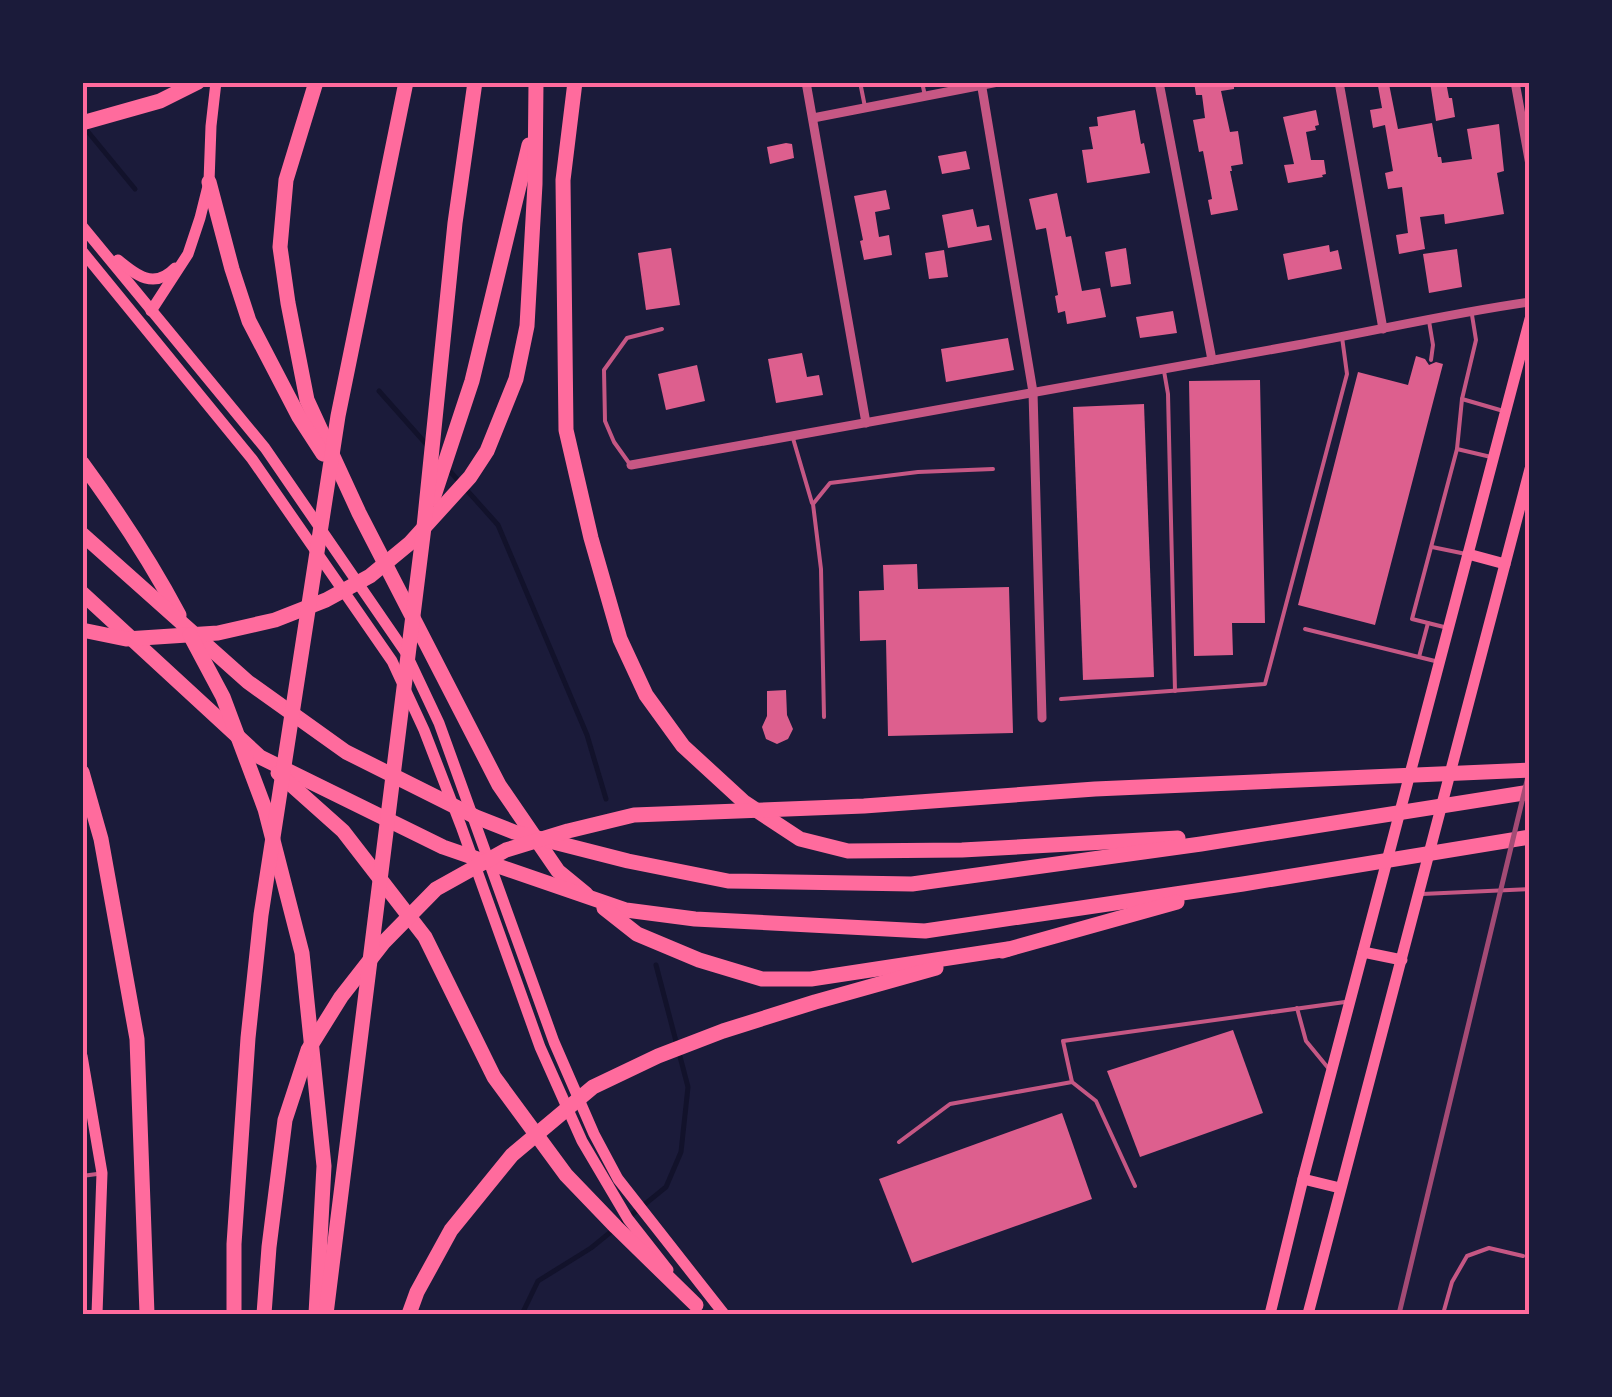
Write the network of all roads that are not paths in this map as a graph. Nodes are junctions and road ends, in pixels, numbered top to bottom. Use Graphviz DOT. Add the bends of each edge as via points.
graph roads {
  1 [pos="198,82"];
  2 [pos="216,82"];
  3 [pos="316,82"];
  4 [pos="404,82"];
  5 [pos="475,82"];
  6 [pos="539,82"];
  7 [pos="575,82"];
  8 [pos="806,82"];
  9 [pos="860,82"];
  10 [pos="922,82"];
  11 [pos="998,82"];
  12 [pos="1159,82"];
  13 [pos="1339,82"];
  14 [pos="1515,82"];
  15 [pos="981,84"];
  16 [pos="925,96"];
  17 [pos="865,108"];
  18 [pos="812,118"];
  19 [pos="82,124"];
  20 [pos="1530,165"];
  21 [pos="209,182"];
  22 [pos="82,226"];
  23 [pos="96,242"];
  24 [pos="82,251"];
  25 [pos="188,254"];
  26 [pos="1530,302"];
  27 [pos="153,309"];
  28 [pos="1472,310"];
  29 [pos="1429,319"];
  30 [pos="1530,319"];
  31 [pos="139,320"];
  32 [pos="662,328"];
  33 [pos="1383,329"];
  34 [pos="1342,337"];
  35 [pos="1212,360"];
  36 [pos="1431,360"];
  37 [pos="1164,367"];
  38 [pos="1033,392"];
  39 [pos="1462,399"];
  40 [pos="1505,411"];
  41 [pos="866,422"];
  42 [pos="792,435"];
  43 [pos="1457,449"];
  44 [pos="1493,457"];
  45 [pos="82,463"];
  46 [pos="630,465"];
  47 [pos="993,469"];
  48 [pos="1530,469"];
  49 [pos="812,504"];
  50 [pos="359,513"];
  51 [pos="424,527"];
  52 [pos="82,534"];
  53 [pos="1432,546"];
  54 [pos="1468,554"];
  55 [pos="1505,564"];
  56 [pos="82,593"];
  57 [pos="1428,623"];
  58 [pos="1449,628"];
  59 [pos="1305,629"];
  60 [pos="82,630"];
  61 [pos="1420,657"];
  62 [pos="1440,663"];
  63 [pos="1175,690"];
  64 [pos="1062,699"];
  65 [pos="824,716"];
  66 [pos="1042,718"];
  67 [pos="260,757"];
  68 [pos="1530,770"];
  69 [pos="82,772"];
  70 [pos="1530,792"];
  71 [pos="1272,833"];
  72 [pos="1530,838"];
  73 [pos="1243,884"];
  74 [pos="1530,889"];
  75 [pos="1417,895"];
  76 [pos="1008,949"];
  77 [pos="1362,952"];
  78 [pos="1402,960"];
  79 [pos="1350,1001"];
  80 [pos="1297,1008"];
  81 [pos="82,1056"];
  82 [pos="1331,1072"];
  83 [pos="1072,1082"];
  84 [pos="899,1142"];
  85 [pos="599,1157"];
  86 [pos="102,1174"];
  87 [pos="82,1176"];
  88 [pos="1303,1179"];
  89 [pos="1135,1186"];
  90 [pos="1340,1188"];
  91 [pos="646,1250"];
  92 [pos="1523,1256"];
  93 [pos="699,1310"];
  94 [pos="724,1313"];
  95 [pos="97,1314"];
  96 [pos="147,1314"];
  97 [pos="234,1314"];
  98 [pos="264,1314"];
  99 [pos="316,1314"];
  100 [pos="326,1314"];
  101 [pos="409,1314"];
  102 [pos="1270,1314"];
  103 [pos="1308,1314"];
  104 [pos="1443,1314"];
  1 -- 19 [label="highway"];
  2 -- 21 [label="main road"];
  3 -- 50 [label="highway" via="286,180 280,248 306,400"];
  4 -- 97 [label="highway" via="338,416 261,915"];
  5 -- 51 [label="highway"];
  6 -- 51 [label="highway" via="472,381"];
  6 -- 60 [label="highway" via="528,326 516,379 470,477 370,576 292,614 218,634 126,640"];
  7 -- 71 [label="highway" via="563,180 566,430 620,639 646,695 683,746 744,802 800,839 848,851"];
  8 -- 18 [label="street"];
  9 -- 17 [label="lane"];
  10 -- 16 [label="lane"];
  11 -- 15 [label="street"];
  12 -- 35 [label="street"];
  13 -- 33 [label="street"];
  14 -- 20 [label="street"];
  15 -- 16 [label="street"];
  15 -- 38 [label="street"];
  16 -- 17 [label="street"];
  17 -- 18 [label="street"];
  18 -- 41 [label="street"];
  21 -- 25 [label="main road"];
  21 -- 50 [label="highway" via="249,321"];
  22 -- 23 [label="main road"];
  23 -- 25 [label="main road" via="150,280 167,276"];
  23 -- 27 [label="main road"];
  24 -- 31 [label="main road"];
  25 -- 27 [label="main road"];
  26 -- 28 [label="street"];
  27 -- 31 [label="main road"];
  27 -- 85 [label="main road" via="265,448 406,653 439,723"];
  28 -- 29 [label="street"];
  28 -- 39 [label="lane" via="1476,340"];
  29 -- 33 [label="street"];
  29 -- 36 [label="lane"];
  30 -- 40 [label="main road"];
  31 -- 85 [label="main road" via="252,459 392,661 424,730 540,1048 582,1141"];
  32 -- 46 [label="lane" via="627,338 604,370 605,421"];
  33 -- 34 [label="street"];
  34 -- 35 [label="street"];
  34 -- 63 [label="lane" via="1347,374 1265,684"];
  35 -- 37 [label="street"];
  37 -- 38 [label="street"];
  37 -- 63 [label="lane"];
  38 -- 41 [label="street"];
  38 -- 66 [label="street"];
  39 -- 40 [label="lane"];
  39 -- 43 [label="lane"];
  40 -- 44 [label="main road"];
  41 -- 42 [label="street"];
  42 -- 46 [label="street"];
  42 -- 49 [label="lane"];
  43 -- 44 [label="lane"];
  43 -- 53 [label="lane"];
  44 -- 54 [label="main road"];
  45 -- 99 [label="highway" via="162,582 223,698 266,809 302,954 324,1166"];
  47 -- 49 [label="lane" via="830,482"];
  48 -- 55 [label="main road"];
  49 -- 65 [label="lane" via="821,570"];
  50 -- 76 [label="highway" via="500,785 558,871 637,934 762,980 810,979"];
  51 -- 100 [label="highway"];
  52 -- 71 [label="highway" via="248,682 346,752 476,817 567,846 728,881 912,884"];
  53 -- 54 [label="lane"];
  53 -- 57 [label="lane" via="1412,619"];
  54 -- 55 [label="main road"];
  54 -- 58 [label="main road"];
  55 -- 75 [label="main road"];
  56 -- 67 [label="highway"];
  57 -- 58 [label="lane"];
  57 -- 61 [label="lane"];
  58 -- 62 [label="main road"];
  59 -- 61 [label="lane"];
  61 -- 62 [label="lane"];
  62 -- 77 [label="main road"];
  63 -- 64 [label="lane"];
  67 -- 73 [label="highway" via="443,847 613,908 643,912 925,931"];
  67 -- 91 [label="highway" via="343,831 425,937 494,1076 576,1186"];
  68 -- 98 [label="highway" via="634,815 506,850 436,889 373,956 308,1050 286,1120"];
  69 -- 96 [label="highway" via="101,839 137,1039"];
  70 -- 71 [label="highway"];
  72 -- 73 [label="highway"];
  73 -- 76 [label="highway"];
  74 -- 75 [label="lane"];
  75 -- 78 [label="main road"];
  76 -- 101 [label="highway" via="710,1036 593,1087 512,1155 451,1230"];
  77 -- 78 [label="main road"];
  77 -- 79 [label="main road"];
  78 -- 90 [label="main road"];
  79 -- 80 [label="lane"];
  79 -- 82 [label="main road"];
  80 -- 82 [label="lane" via="1310,1048"];
  80 -- 83 [label="lane" via="1063,1041"];
  81 -- 86 [label="main road"];
  82 -- 88 [label="main road"];
  83 -- 84 [label="lane" via="950,1104"];
  83 -- 89 [label="lane" via="1096,1102"];
  85 -- 91 [label="main road"];
  85 -- 94 [label="main road"];
  86 -- 87 [label="lane"];
  86 -- 95 [label="main road"];
  88 -- 90 [label="main road"];
  88 -- 102 [label="main road"];
  90 -- 103 [label="main road"];
  91 -- 93 [label="highway"];
  92 -- 104 [label="lane" via="1489,1248 1467,1256"];
}
